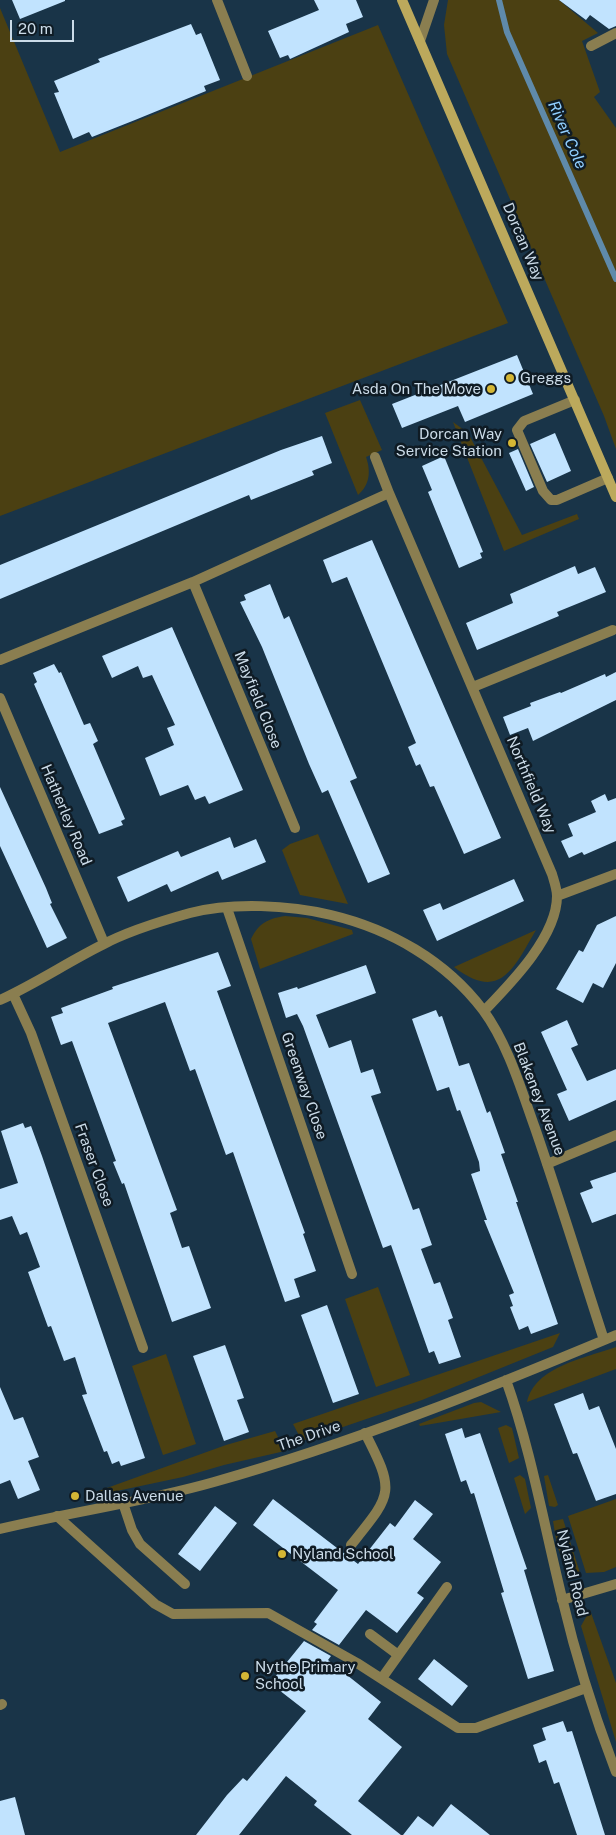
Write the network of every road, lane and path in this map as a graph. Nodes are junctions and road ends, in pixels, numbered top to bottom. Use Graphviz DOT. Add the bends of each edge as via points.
graph roads {
  1 [pos="216,0"];
  2 [pos="402,0"];
  3 [pos="434,0"];
  4 [pos="616,33"];
  5 [pos="420,41"];
  6 [pos="591,46"];
  7 [pos="247,76"];
  8 [pos="575,400"];
  9 [pos="375,457"];
  10 [pos="608,478"];
  11 [pos="389,493"];
  12 [pos="616,497"];
  13 [pos="193,582"];
  14 [pos="613,630"];
  15 [pos="0,660"];
  16 [pos="473,687"];
  17 [pos="0,698"];
  18 [pos="295,828"];
  19 [pos="616,874"];
  20 [pos="557,896"];
  21 [pos="227,908"];
  22 [pos="104,943"];
  23 [pos="13,994"];
  24 [pos="0,1000"];
  25 [pos="484,1011"];
  26 [pos="616,1134"];
  27 [pos="547,1164"];
  28 [pos="352,1274"];
  29 [pos="616,1335"];
  30 [pos="604,1340"];
  31 [pos="143,1348"];
  32 [pos="506,1380"];
  33 [pos="364,1434"];
  34 [pos="123,1503"];
  35 [pos="57,1516"];
  36 [pos="0,1529"];
  37 [pos="351,1545"];
  38 [pos="185,1584"];
  39 [pos="616,1584"];
  40 [pos="447,1587"];
  41 [pos="562,1600"];
  42 [pos="370,1634"];
  43 [pos="398,1654"];
  44 [pos="382,1678"];
  45 [pos="586,1688"];
  46 [pos="616,1772"];
  1 -- 7 [label="street"];
  2 -- 5 [label="main road, Dorcan Way"];
  3 -- 5 [label="street"];
  4 -- 6 [label="street"];
  5 -- 8 [label="main road, Dorcan Way"];
  8 -- 10 [label="main road, Dorcan Way"];
  8 -- 10 [label="street" via="524,421 517,430 543,491 551,500"];
  9 -- 11 [label="street, Northfield Way"];
  10 -- 12 [label="main road, Dorcan Way"];
  11 -- 13 [label="street"];
  11 -- 16 [label="street, Northfield Way"];
  13 -- 15 [label="street"];
  13 -- 18 [label="street, Mayfield Close"];
  14 -- 16 [label="street"];
  16 -- 20 [label="street, Northfield Way" via="552,874"];
  17 -- 22 [label="street, Hatherley Road"];
  19 -- 20 [label="street"];
  20 -- 25 [label="street, Northfield Way" via="555,910 535,952"];
  21 -- 22 [label="street, Blakeney Avenue" via="192,912"];
  21 -- 25 [label="street, Blakeney Avenue" via="303,908 358,921 392,936 434,962"];
  21 -- 28 [label="street, Greenway Close"];
  22 -- 23 [label="street, Blakeney Avenue"];
  23 -- 24 [label="street, Blakeney Avenue"];
  23 -- 31 [label="street, Fraser Close" via="30,1033"];
  25 -- 27 [label="street, Blakeney Avenue" via="518,1078"];
  26 -- 27 [label="street"];
  27 -- 30 [label="street, Blakeney Avenue"];
  29 -- 30 [label="street, The Drive"];
  30 -- 32 [label="street, The Drive"];
  32 -- 33 [label="street, The Drive"];
  32 -- 41 [label="street, Nyland Road" via="534,1477"];
  33 -- 34 [label="street, The Drive" via="212,1482"];
  33 -- 37 [label="street" via="379,1460 386,1478 386,1489 380,1508"];
  34 -- 35 [label="street, The Drive"];
  34 -- 38 [label="street" via="140,1544"];
  35 -- 36 [label="street, The Drive"];
  35 -- 44 [label="street" via="155,1604 173,1614 268,1613"];
  39 -- 41 [label="street"];
  40 -- 43 [label="street"];
  41 -- 45 [label="street, Nyland Road"];
  42 -- 43 [label="street"];
  43 -- 44 [label="street"];
  44 -- 45 [label="street" via="458,1728 466,1729"];
  45 -- 46 [label="street, Nyland Road"];
}
